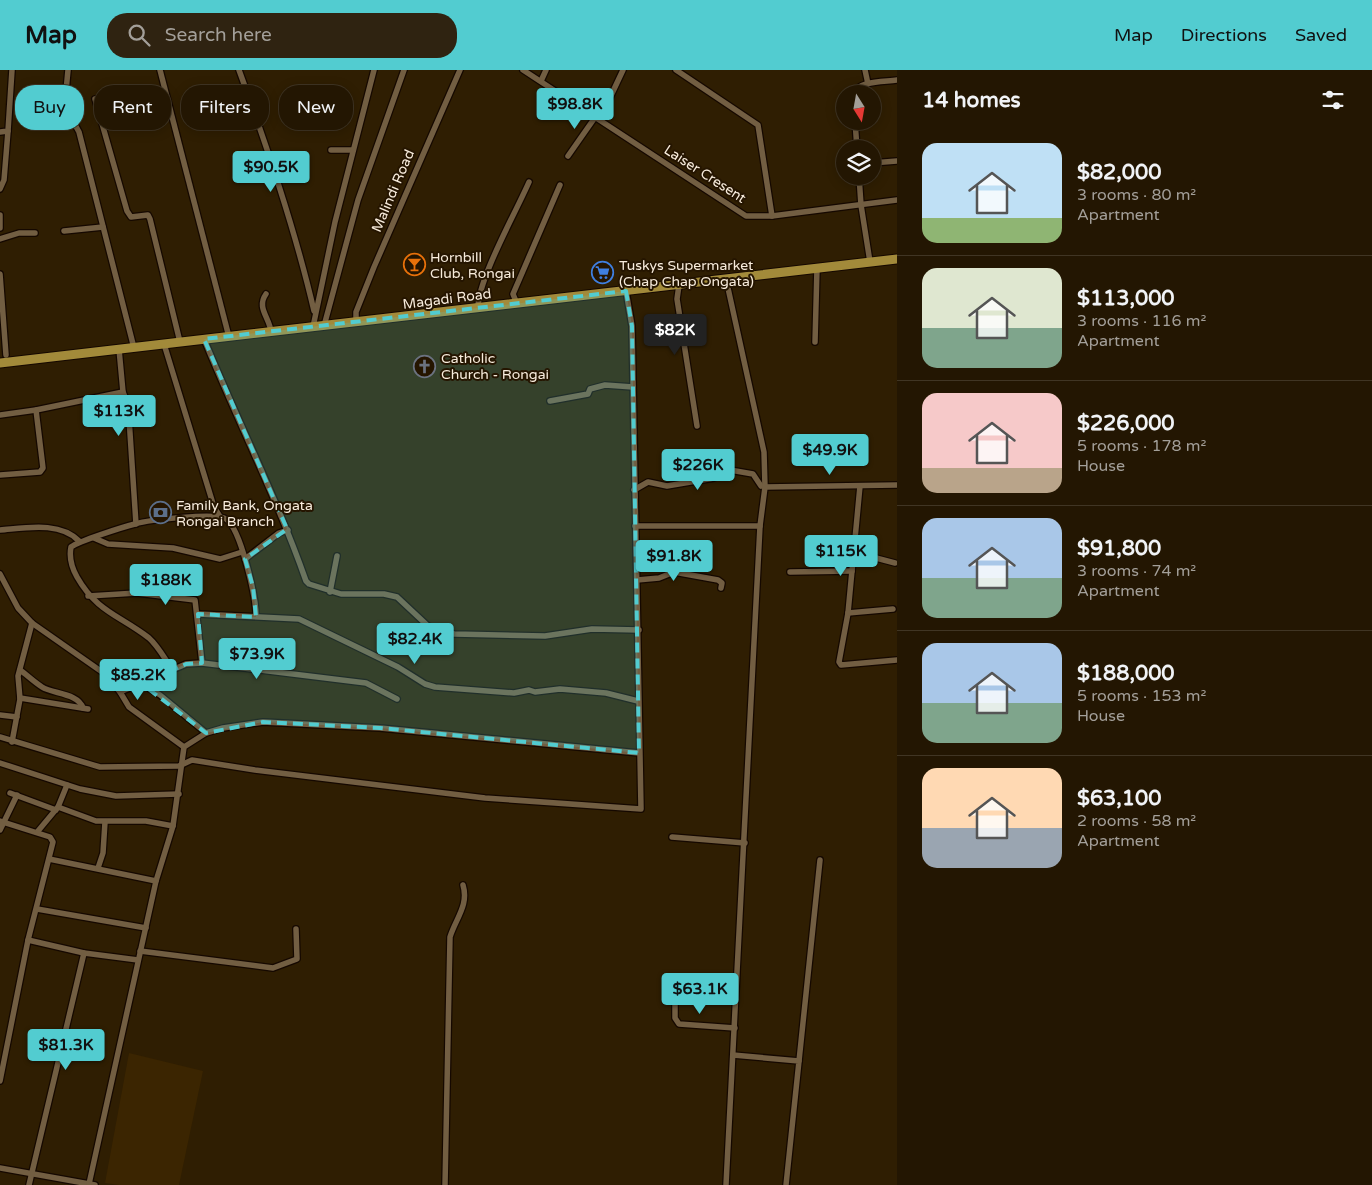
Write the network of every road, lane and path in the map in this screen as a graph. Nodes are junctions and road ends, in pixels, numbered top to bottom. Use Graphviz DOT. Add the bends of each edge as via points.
graph roads {
  1 [pos="12,70"];
  2 [pos="68,70"];
  3 [pos="160,70"];
  4 [pos="239,70"];
  5 [pos="374,70"];
  6 [pos="404,70"];
  7 [pos="460,70"];
  8 [pos="523,70"];
  9 [pos="546,70"];
  10 [pos="623,70"];
  11 [pos="676,70"];
  12 [pos="866,70"];
  13 [pos="897,80"];
  14 [pos="541,81"];
  15 [pos="868,84"];
  16 [pos="865,85"];
  17 [pos="598,118"];
  18 [pos="103,130"];
  19 [pos="0,132"];
  20 [pos="8,132"];
  21 [pos="331,150"];
  22 [pos="353,150"];
  23 [pos="568,156"];
  24 [pos="897,161"];
  25 [pos="881,162"];
  26 [pos="529,182"];
  27 [pos="560,185"];
  28 [pos="860,185"];
  29 [pos="0,189"];
  30 [pos="897,200"];
  31 [pos="861,205"];
  32 [pos="0,215"];
  33 [pos="772,216"];
  34 [pos="103,227"];
  35 [pos="0,228"];
  36 [pos="64,231"];
  37 [pos="35,233"];
  38 [pos="0,239"];
  39 [pos="897,259"];
  40 [pos="870,262"];
  41 [pos="817,268"];
  42 [pos="0,274"];
  43 [pos="726,279"];
  44 [pos="679,285"];
  45 [pos="626,291"];
  46 [pos="266,294"];
  47 [pos="517,304"];
  48 [pos="478,309"];
  49 [pos="314,313"];
  50 [pos="356,323"];
  51 [pos="324,326"];
  52 [pos="313,327"];
  53 [pos="271,332"];
  54 [pos="229,337"];
  55 [pos="204,339"];
  56 [pos="180,342"];
  57 [pos="815,342"];
  58 [pos="164,344"];
  59 [pos="134,348"];
  60 [pos="119,349"];
  61 [pos="6,355"];
  62 [pos="0,363"];
  63 [pos="633,387"];
  64 [pos="123,392"];
  65 [pos="550,401"];
  66 [pos="36,410"];
  67 [pos="0,415"];
  68 [pos="697,426"];
  69 [pos="0,475"];
  70 [pos="897,485"];
  71 [pos="860,486"];
  72 [pos="763,487"];
  73 [pos="634,490"];
  74 [pos="219,516"];
  75 [pos="136,524"];
  76 [pos="634,526"];
  77 [pos="760,526"];
  78 [pos="0,530"];
  79 [pos="288,530"];
  80 [pos="94,538"];
  81 [pos="79,541"];
  82 [pos="242,552"];
  83 [pos="337,556"];
  84 [pos="854,557"];
  85 [pos="245,559"];
  86 [pos="895,563"];
  87 [pos="852,571"];
  88 [pos="790,572"];
  89 [pos="0,574"];
  90 [pos="637,580"];
  91 [pos="721,588"];
  92 [pos="330,592"];
  93 [pos="88,596"];
  94 [pos="893,609"];
  95 [pos="848,613"];
  96 [pos="198,614"];
  97 [pos="256,616"];
  98 [pos="32,623"];
  99 [pos="639,630"];
  100 [pos="897,660"];
  101 [pos="202,663"];
  102 [pos="172,669"];
  103 [pos="20,670"];
  104 [pos="142,684"];
  105 [pos="120,692"];
  106 [pos="20,698"];
  107 [pos="397,699"];
  108 [pos="638,701"];
  109 [pos="0,715"];
  110 [pos="17,717"];
  111 [pos="206,733"];
  112 [pos="0,737"];
  113 [pos="12,742"];
  114 [pos="184,747"];
  115 [pos="640,753"];
  116 [pos="0,763"];
  117 [pos="179,766"];
  118 [pos="67,785"];
  119 [pos="10,793"];
  120 [pos="179,794"];
  121 [pos="17,795"];
  122 [pos="57,808"];
  123 [pos="1,821"];
  124 [pos="105,822"];
  125 [pos="173,826"];
  126 [pos="0,830"];
  127 [pos="38,831"];
  128 [pos="672,837"];
  129 [pos="745,842"];
  130 [pos="49,859"];
  131 [pos="820,860"];
  132 [pos="98,868"];
  133 [pos="156,881"];
  134 [pos="463,885"];
  135 [pos="37,909"];
  136 [pos="146,928"];
  137 [pos="296,929"];
  138 [pos="28,940"];
  139 [pos="140,951"];
  140 [pos="84,953"];
  141 [pos="138,960"];
  142 [pos="675,994"];
  143 [pos="735,1028"];
  144 [pos="733,1055"];
  145 [pos="799,1061"];
  146 [pos="0,1081"];
  147 [pos="0,1168"];
  148 [pos="30,1174"];
  149 [pos="92,1184"];
  150 [pos="29,1185"];
  151 [pos="445,1185"];
  152 [pos="726,1185"];
  153 [pos="786,1185"];
  1 -- 20 [label="street"];
  2 -- 34 [label="street" via="64,112 74,121 79,132"];
  3 -- 54 [label="street"];
  4 -- 49 [label="street" via="279,184"];
  5 -- 22 [label="street"];
  6 -- 51 [label="street" via="358,200"];
  7 -- 50 [label="street, Malindi Road" via="374,267 356,312"];
  8 -- 14 [label="street, Laiser Cresent"];
  9 -- 14 [label="street"];
  10 -- 17 [label="street"];
  11 -- 33 [label="street" via="758,125"];
  12 -- 15 [label="street"];
  13 -- 15 [label="street"];
  14 -- 17 [label="street, Laiser Cresent"];
  15 -- 16 [label="street"];
  17 -- 23 [label="street"];
  17 -- 33 [label="street, Laiser Cresent" via="746,216"];
  18 -- 56 [label="street" via="128,215 148,215 150,219"];
  19 -- 20 [label="street"];
  20 -- 29 [label="street" via="4,180"];
  21 -- 22 [label="street"];
  22 -- 49 [label="street"];
  24 -- 25 [label="street"];
  26 -- 48 [label="street" via="488,272 478,299"];
  27 -- 47 [label="street" via="513,294"];
  28 -- 31 [label="street"];
  30 -- 31 [label="street, Laiser Cresent"];
  31 -- 33 [label="street, Laiser Cresent"];
  31 -- 40 [label="street"];
  32 -- 35 [label="street"];
  34 -- 36 [label="street"];
  34 -- 59 [label="street"];
  37 -- 38 [label="street" via="19,233"];
  39 -- 40 [label="highway, Magadi Road"];
  40 -- 41 [label="highway, Magadi Road"];
  41 -- 43 [label="highway, Magadi Road"];
  41 -- 57 [label="street"];
  42 -- 61 [label="street"];
  43 -- 44 [label="highway, Magadi Road"];
  43 -- 72 [label="street" via="764,452"];
  44 -- 45 [label="highway, Magadi Road"];
  44 -- 68 [label="street" via="677,299"];
  45 -- 47 [label="highway, Magadi Road"];
  45 -- 63 [label="street" via="632,326"];
  46 -- 53 [label="street" via="262,309"];
  47 -- 48 [label="highway, Magadi Road"];
  48 -- 50 [label="highway, Magadi Road"];
  49 -- 52 [label="street"];
  50 -- 51 [label="highway, Magadi Road"];
  51 -- 52 [label="highway, Magadi Road"];
  52 -- 53 [label="highway, Magadi Road"];
  53 -- 54 [label="highway, Magadi Road"];
  54 -- 55 [label="highway, Magadi Road"];
  55 -- 56 [label="highway, Magadi Road"];
  55 -- 79 [label="street" via="232,409"];
  56 -- 58 [label="highway, Magadi Road"];
  58 -- 59 [label="highway, Magadi Road"];
  58 -- 74 [label="street"];
  59 -- 60 [label="highway, Magadi Road"];
  60 -- 62 [label="highway, Magadi Road"];
  60 -- 64 [label="street"];
  63 -- 65 [label="street" via="605,385 590,389 588,394"];
  63 -- 73 [label="street"];
  64 -- 66 [label="street"];
  64 -- 75 [label="street" via="128,404"];
  66 -- 67 [label="street"];
  66 -- 69 [label="street" via="43,468 40,472"];
  70 -- 71 [label="street"];
  71 -- 72 [label="street"];
  71 -- 84 [label="street"];
  72 -- 73 [label="street" via="753,474 730,470 714,478 667,486 648,482"];
  72 -- 77 [label="street"];
  73 -- 76 [label="street"];
  74 -- 75 [label="street"];
  74 -- 82 [label="street" via="230,522"];
  75 -- 80 [label="street"];
  76 -- 77 [label="street"];
  76 -- 90 [label="street"];
  77 -- 129 [label="street"];
  78 -- 81 [label="street" via="42,527 72,534"];
  79 -- 85 [label="street" via="279,533"];
  79 -- 92 [label="street" via="306,581"];
  80 -- 81 [label="street"];
  80 -- 82 [label="street" via="108,544 172,548 220,559"];
  81 -- 93 [label="street" via="71,547 70,557 75,574"];
  82 -- 85 [label="street"];
  83 -- 92 [label="street"];
  84 -- 86 [label="street"];
  84 -- 87 [label="street"];
  85 -- 97 [label="street" via="253,587"];
  87 -- 88 [label="street"];
  87 -- 95 [label="street"];
  89 -- 98 [label="street" via="18,608"];
  90 -- 91 [label="street" via="659,578 674,572 718,580 722,583"];
  90 -- 99 [label="street"];
  92 -- 99 [label="street" via="397,597 428,626 454,634 545,636 583,630"];
  93 -- 96 [label="street" via="137,593 191,598 195,600"];
  93 -- 102 [label="street" via="111,615 149,638"];
  94 -- 95 [label="street"];
  95 -- 100 [label="street" via="839,664"];
  96 -- 97 [label="street"];
  96 -- 101 [label="street"];
  97 -- 108 [label="street" via="299,619 435,687 514,693 560,689 606,693"];
  98 -- 103 [label="street"];
  98 -- 105 [label="street" via="89,661"];
  99 -- 108 [label="street"];
  101 -- 102 [label="street"];
  101 -- 107 [label="street" via="366,683"];
  102 -- 104 [label="street"];
  103 -- 106 [label="street"];
  103 -- 106 [label="street" via="41,687 71,697 86,708"];
  104 -- 105 [label="street"];
  104 -- 111 [label="street"];
  105 -- 114 [label="street" via="129,707"];
  106 -- 110 [label="street"];
  108 -- 115 [label="street"];
  109 -- 110 [label="street"];
  110 -- 113 [label="street"];
  111 -- 114 [label="street"];
  111 -- 115 [label="street" via="263,722 380,728"];
  112 -- 113 [label="street"];
  113 -- 117 [label="street" via="100,767"];
  114 -- 117 [label="street"];
  115 -- 117 [label="street" via="641,809 485,798 192,760"];
  116 -- 118 [label="street"];
  117 -- 120 [label="street"];
  118 -- 120 [label="street" via="116,796"];
  118 -- 122 [label="street"];
  119 -- 121 [label="street"];
  120 -- 125 [label="street"];
  121 -- 122 [label="street"];
  121 -- 123 [label="street"];
  122 -- 124 [label="street" via="82,818"];
  122 -- 127 [label="street"];
  123 -- 126 [label="street"];
  123 -- 127 [label="street"];
  124 -- 125 [label="street" via="146,821"];
  124 -- 132 [label="street" via="103,853"];
  125 -- 133 [label="street"];
  127 -- 130 [label="street" via="52,839"];
  128 -- 129 [label="street"];
  129 -- 143 [label="street"];
  130 -- 132 [label="street"];
  130 -- 135 [label="street"];
  131 -- 145 [label="street"];
  132 -- 133 [label="street"];
  133 -- 136 [label="street"];
  134 -- 151 [label="street" via="466,899 450,937"];
  135 -- 136 [label="street"];
  135 -- 138 [label="street"];
  136 -- 139 [label="street"];
  137 -- 139 [label="street" via="297,960 275,968"];
  138 -- 140 [label="street"];
  138 -- 146 [label="street"];
  139 -- 141 [label="street"];
  140 -- 141 [label="street"];
  140 -- 148 [label="street"];
  141 -- 149 [label="street"];
  142 -- 143 [label="street" via="675,1018 679,1024"];
  143 -- 144 [label="street"];
  144 -- 145 [label="street"];
  144 -- 152 [label="street"];
  145 -- 153 [label="street"];
  147 -- 148 [label="street"];
  148 -- 149 [label="street"];
  148 -- 150 [label="street"];
}
